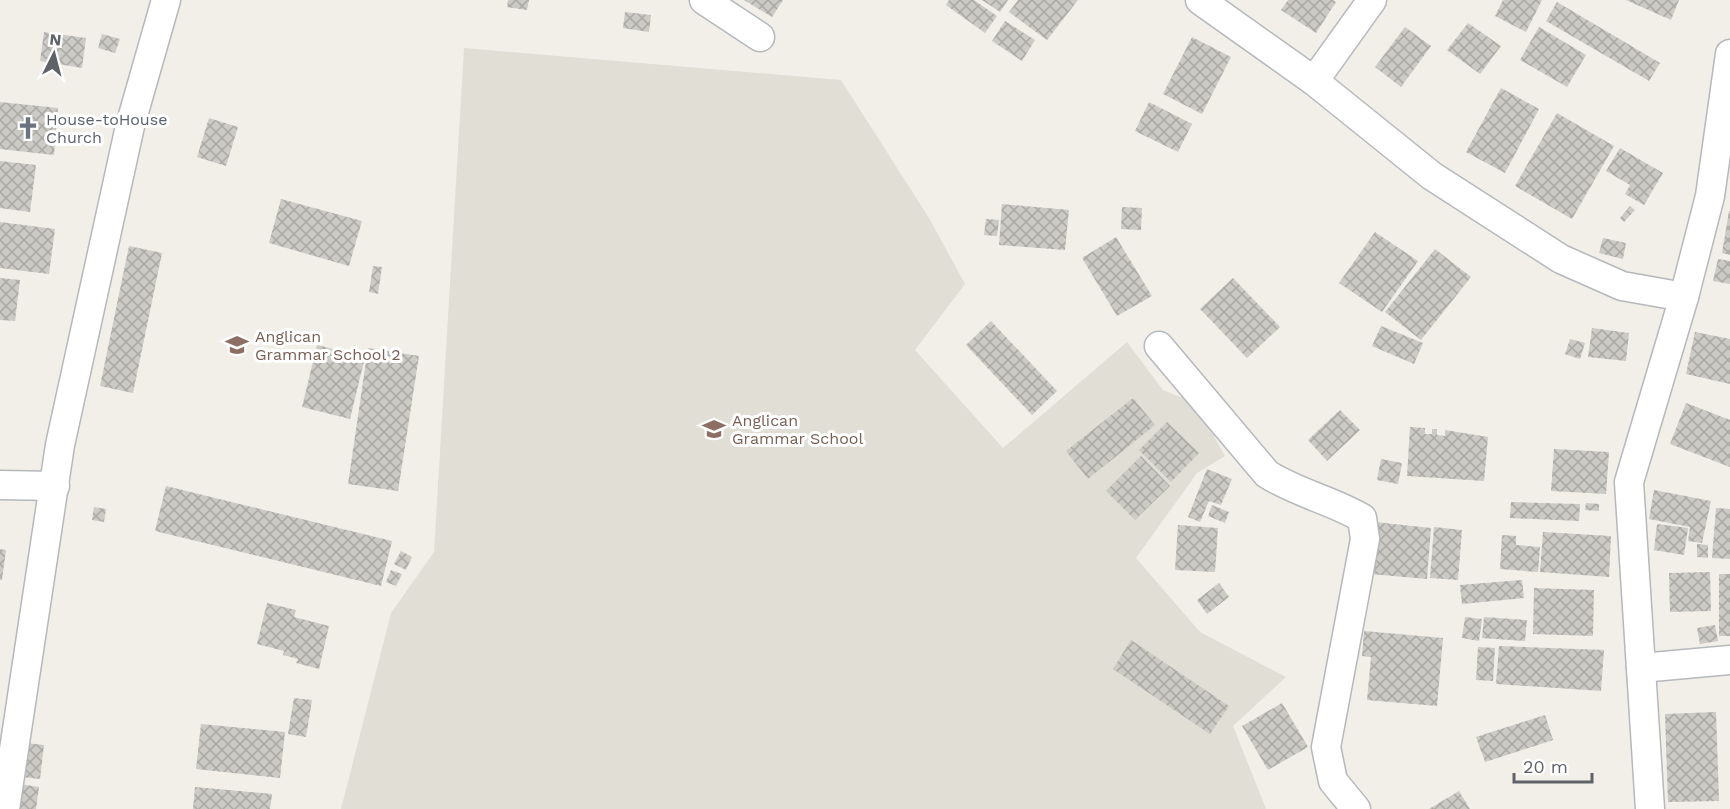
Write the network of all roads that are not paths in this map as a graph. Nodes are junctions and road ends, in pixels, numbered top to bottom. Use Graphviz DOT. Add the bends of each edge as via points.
graph roads {
  1 [pos="166,0"];
  2 [pos="704,0"];
  3 [pos="1200,0"];
  4 [pos="1372,0"];
  5 [pos="760,37"];
  6 [pos="1730,54"];
  7 [pos="1314,81"];
  8 [pos="1684,297"];
  9 [pos="1159,346"];
  10 [pos="0,485"];
  11 [pos="55,486"];
  12 [pos="1730,660"];
  13 [pos="1641,668"];
  14 [pos="5,809"];
  15 [pos="1356,809"];
  16 [pos="1650,809"];
  1 -- 11 [label="street" via="130,126 60,445"];
  2 -- 5 [label="street"];
  3 -- 7 [label="street"];
  4 -- 7 [label="street"];
  6 -- 8 [label="street" via="1710,196"];
  7 -- 8 [label="street" via="1432,176 1561,259 1622,286"];
  8 -- 13 [label="street" via="1629,482"];
  9 -- 15 [label="street" via="1267,474 1290,489 1340,506 1362,519 1365,539 1326,747 1333,781"];
  10 -- 11 [label="street"];
  11 -- 14 [label="street"];
  12 -- 13 [label="street"];
  13 -- 16 [label="street"];
}
